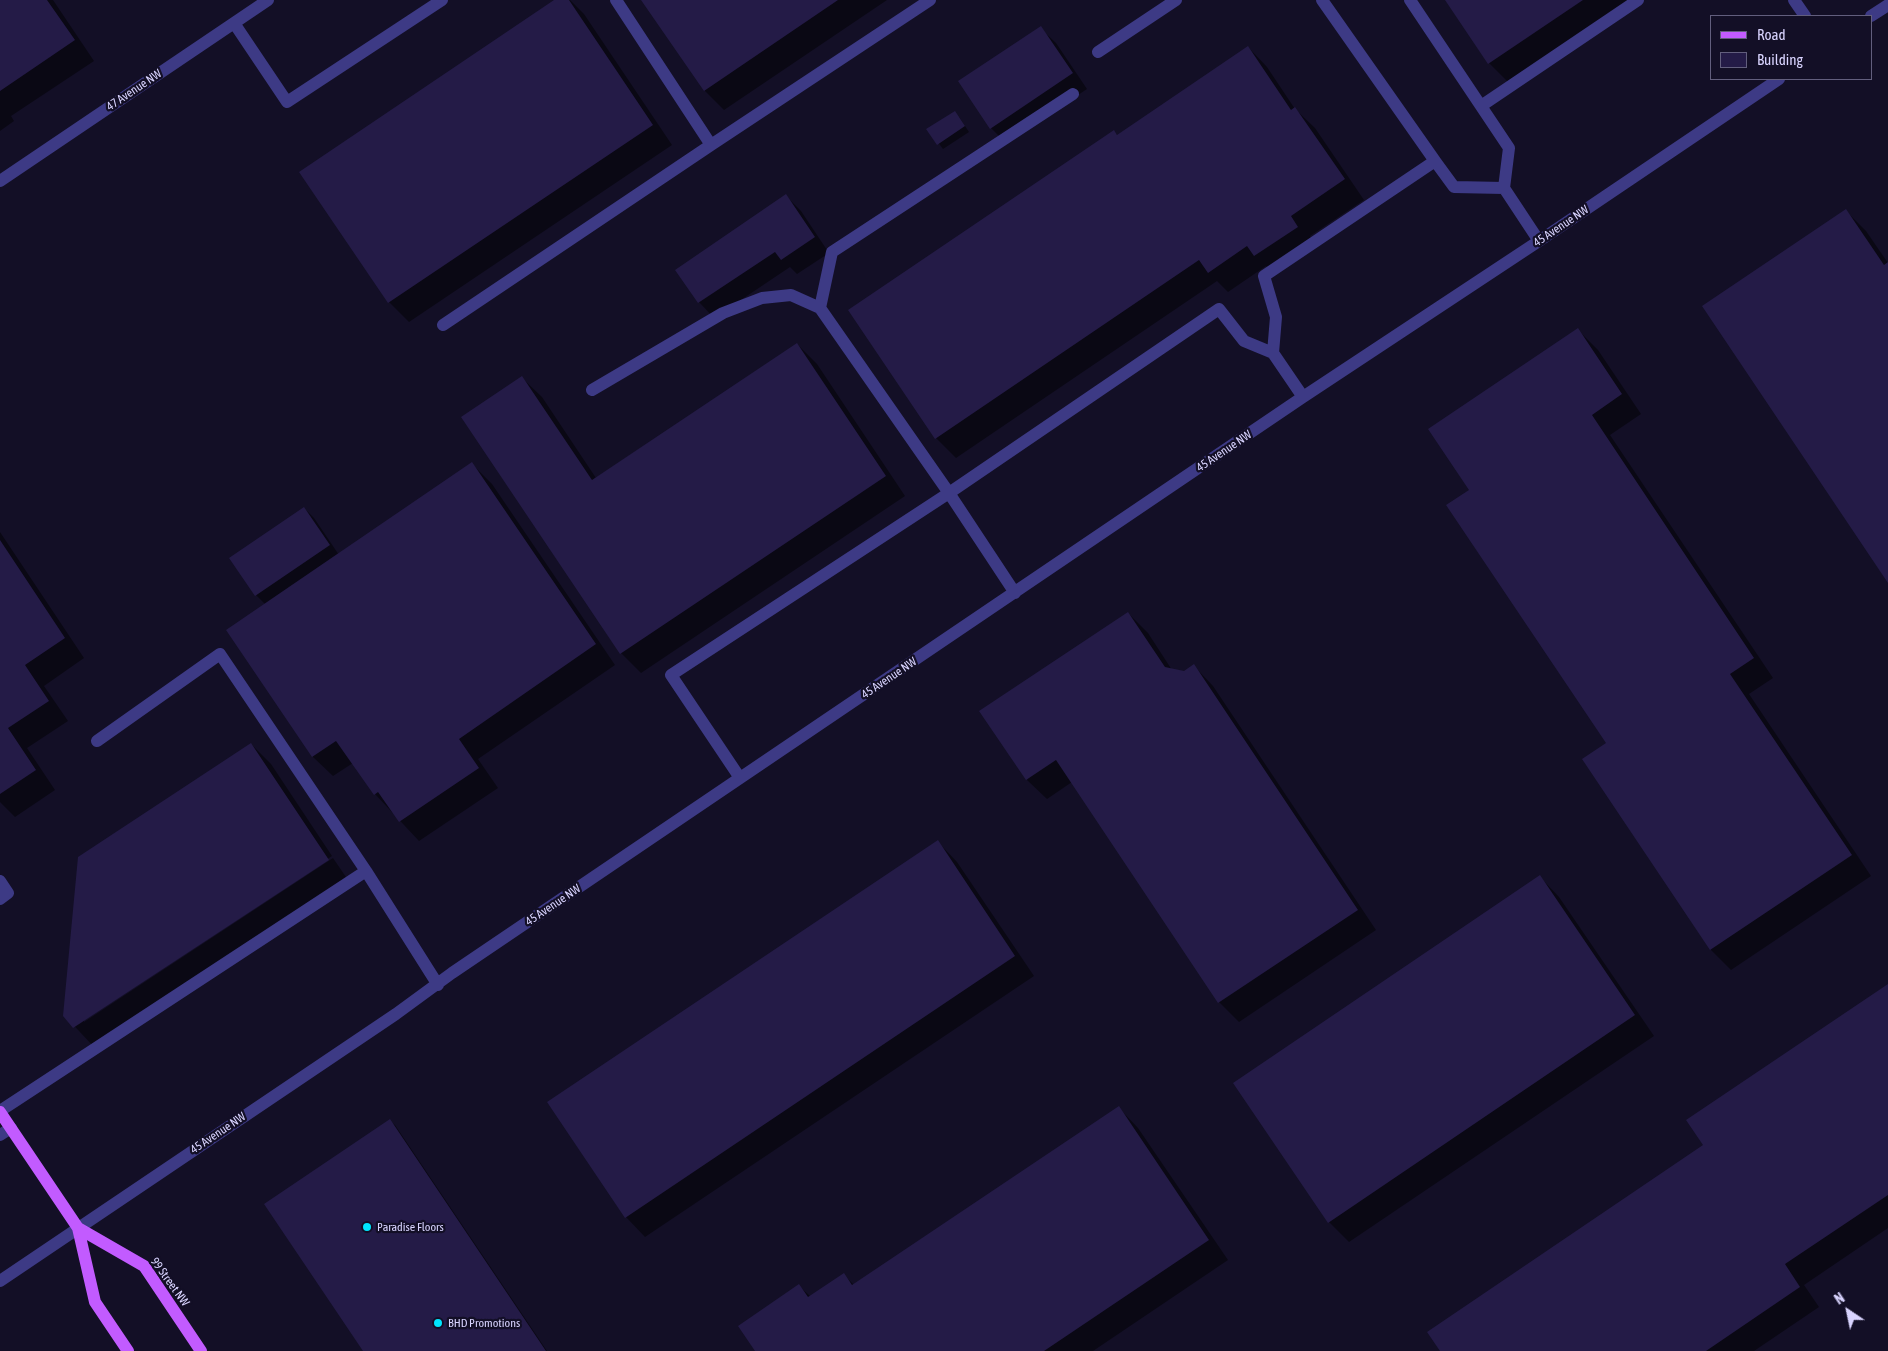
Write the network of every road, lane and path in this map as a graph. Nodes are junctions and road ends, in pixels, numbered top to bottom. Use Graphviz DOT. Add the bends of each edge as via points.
graph roads {
  1 [pos="268,0"];
  2 [pos="442,0"];
  3 [pos="616,0"];
  4 [pos="930,0"];
  5 [pos="1176,0"];
  6 [pos="1322,0"];
  7 [pos="1410,0"];
  8 [pos="1638,0"];
  9 [pos="1794,0"];
  10 [pos="1888,5"];
  11 [pos="1804,15"];
  12 [pos="1873,15"];
  13 [pos="234,23"];
  14 [pos="1098,52"];
  15 [pos="1778,80"];
  16 [pos="1073,94"];
  17 [pos="1481,106"];
  18 [pos="711,145"];
  19 [pos="1435,161"];
  20 [pos="0,181"];
  21 [pos="1504,188"];
  22 [pos="1539,241"];
  23 [pos="820,308"];
  24 [pos="443,325"];
  25 [pos="1273,353"];
  26 [pos="592,390"];
  27 [pos="1303,397"];
  28 [pos="949,493"];
  29 [pos="1015,593"];
  30 [pos="97,741"];
  31 [pos="740,778"];
  32 [pos="366,871"];
  33 [pos="0,881"];
  34 [pos="0,899"];
  35 [pos="438,984"];
  36 [pos="0,1111"];
  37 [pos="5,1132"];
  38 [pos="78,1228"];
  39 [pos="0,1281"];
  40 [pos="128,1351"];
  41 [pos="201,1351"];
  1 -- 13 [label="street, 47 Avenue NW"];
  2 -- 13 [label="street" via="287,102"];
  3 -- 18 [label="street"];
  4 -- 18 [label="street"];
  5 -- 14 [label="street"];
  6 -- 19 [label="street"];
  7 -- 17 [label="street"];
  8 -- 17 [label="street"];
  9 -- 11 [label="street"];
  10 -- 12 [label="street"];
  13 -- 20 [label="street, 47 Avenue NW"];
  15 -- 22 [label="street, 45 Avenue NW"];
  16 -- 23 [label="street" via="832,252"];
  17 -- 21 [label="street" via="1509,148"];
  18 -- 24 [label="street"];
  19 -- 21 [label="street" via="1454,187"];
  19 -- 25 [label="street" via="1264,276 1276,317"];
  21 -- 22 [label="street"];
  22 -- 27 [label="street, 45 Avenue NW"];
  23 -- 26 [label="street" via="791,296 762,298 722,313"];
  23 -- 28 [label="street"];
  25 -- 27 [label="street"];
  25 -- 28 [label="street" via="1244,341 1218,309"];
  27 -- 29 [label="street, 45 Avenue NW"];
  28 -- 29 [label="street"];
  28 -- 31 [label="street" via="671,675"];
  29 -- 31 [label="street, 45 Avenue NW"];
  30 -- 32 [label="street" via="220,654"];
  31 -- 35 [label="street, 45 Avenue NW"];
  32 -- 35 [label="street"];
  32 -- 36 [label="street"];
  33 -- 34 [label="street" via="8,893"];
  35 -- 38 [label="street, 45 Avenue NW"];
  36 -- 37 [label="main road, 99 Street NW"];
  37 -- 38 [label="main road, 99 Street NW"];
  38 -- 39 [label="street, 45 Avenue NW"];
  38 -- 40 [label="main road, 99 Street NW" via="95,1302"];
  38 -- 41 [label="main road, 99 Street NW" via="144,1266"];
}
